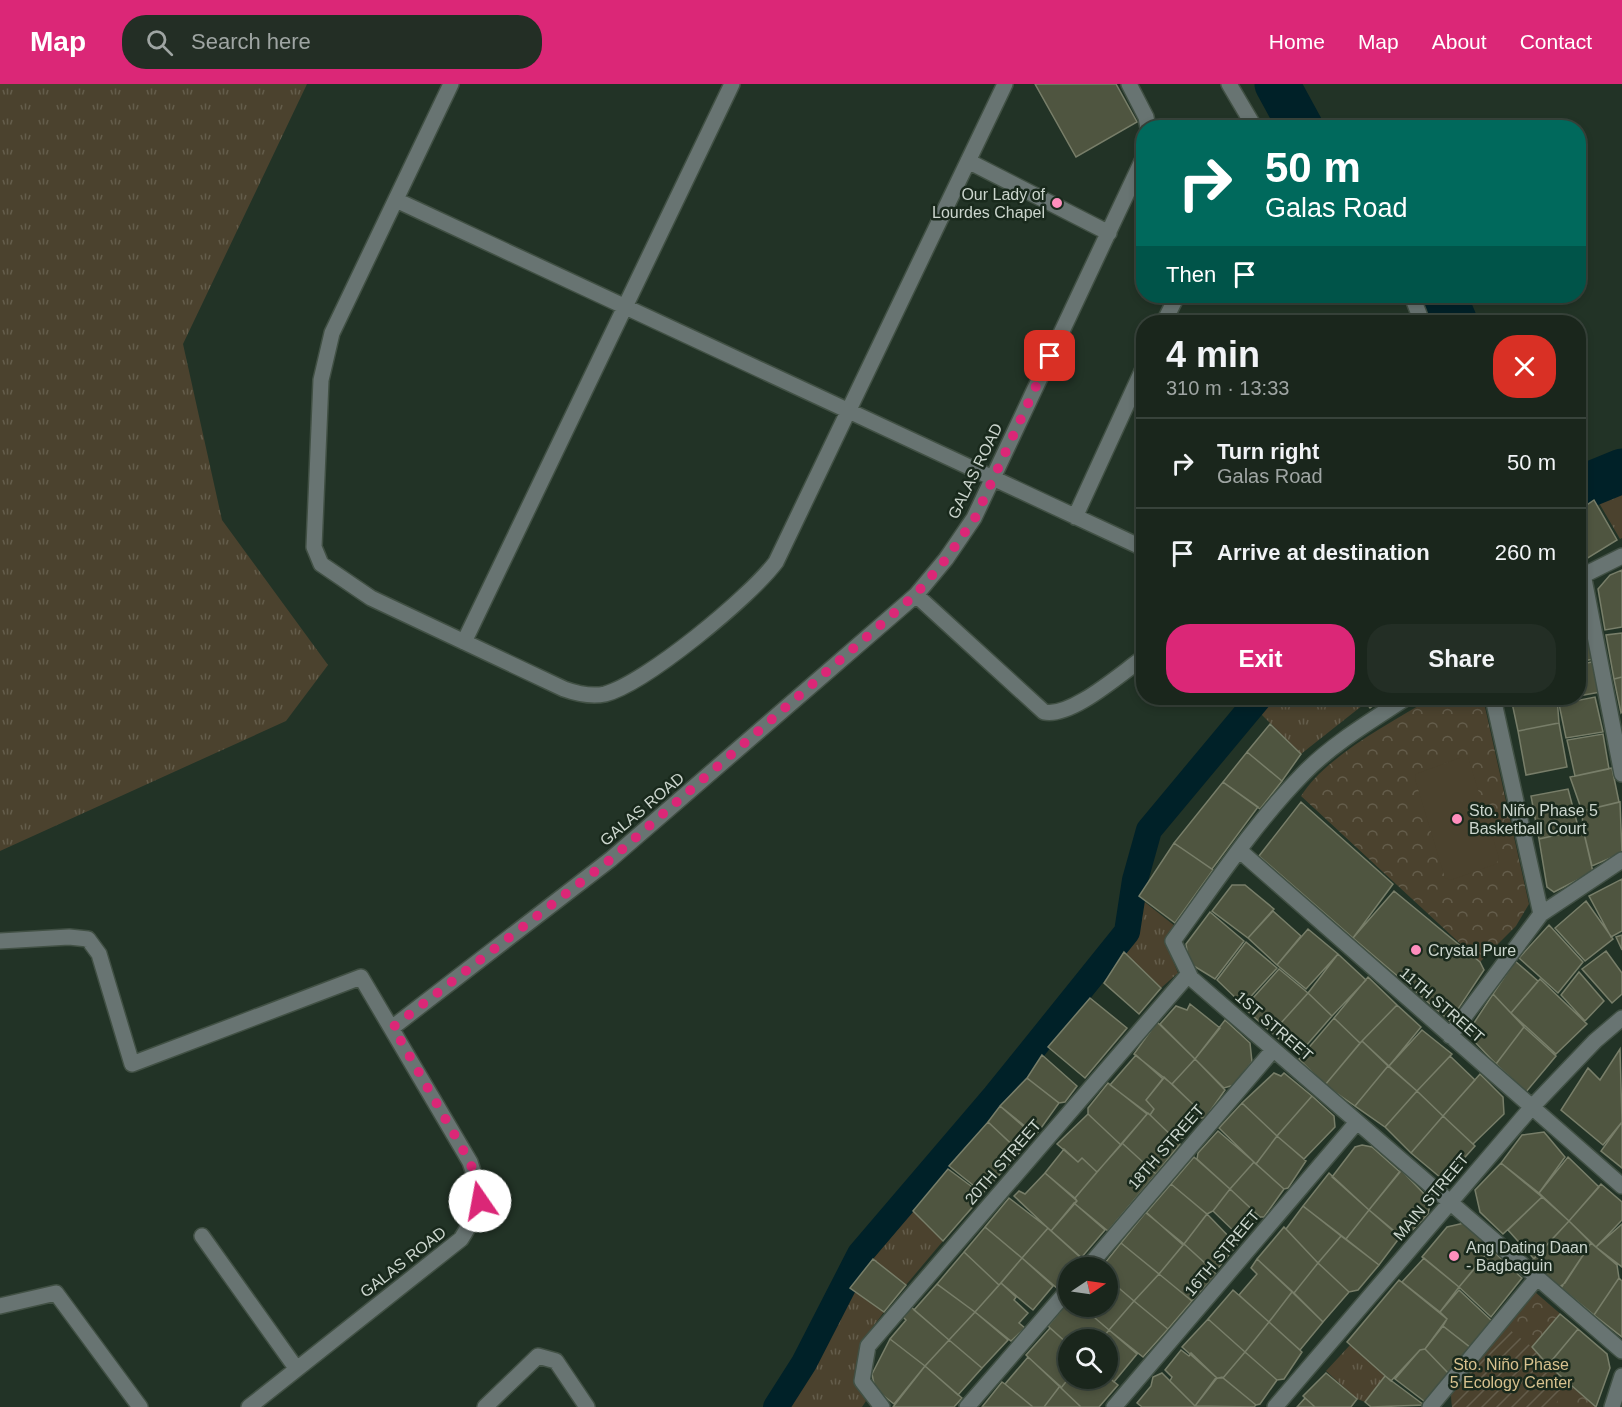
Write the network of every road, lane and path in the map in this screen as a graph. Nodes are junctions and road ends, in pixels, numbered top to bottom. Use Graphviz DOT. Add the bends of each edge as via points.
graph roads {
  1 [pos="451,84"];
  2 [pos="732,84"];
  3 [pos="1005,84"];
  4 [pos="1129,84"];
  5 [pos="1229,84"];
  6 [pos="1147,120"];
  7 [pos="1250,120"];
  8 [pos="968,161"];
  9 [pos="1136,174"];
  10 [pos="396,200"];
  11 [pos="1108,233"];
  12 [pos="625,307"];
  13 [pos="1136,384"];
  14 [pos="849,411"];
  15 [pos="992,478"];
  16 [pos="1075,517"];
  17 [pos="1136,545"];
  18 [pos="1622,556"];
  19 [pos="1586,574"];
  20 [pos="916,594"];
  21 [pos="1586,600"];
  22 [pos="464,642"];
  23 [pos="1136,663"];
  24 [pos="1396,705"];
  25 [pos="1495,705"];
  26 [pos="1622,774"];
  27 [pos="1239,850"];
  28 [pos="1622,860"];
  29 [pos="1541,914"];
  30 [pos="0,941"];
  31 [pos="1188,975"];
  32 [pos="1622,1018"];
  33 [pos="393,1027"];
  34 [pos="1450,1036"];
  35 [pos="1273,1050"];
  36 [pos="1531,1108"];
  37 [pos="1357,1122"];
  38 [pos="1622,1186"];
  39 [pos="1451,1201"];
  40 [pos="202,1236"];
  41 [pos="1096,1257"];
  42 [pos="1536,1279"];
  43 [pos="1058,1302"];
  44 [pos="0,1306"];
  45 [pos="1622,1351"];
  46 [pos="296,1368"];
  47 [pos="1622,1376"];
  48 [pos="876,1405"];
  49 [pos="1434,1406"];
  50 [pos="140,1407"];
  51 [pos="249,1407"];
  52 [pos="485,1407"];
  53 [pos="587,1407"];
  54 [pos="967,1407"];
  55 [pos="1114,1407"];
  56 [pos="1275,1407"];
  57 [pos="1612,1407"];
  1 -- 10 [label="street"];
  2 -- 12 [label="street"];
  3 -- 8 [label="street"];
  4 -- 6 [label="street"];
  5 -- 7 [label="street"];
  8 -- 11 [label="street"];
  8 -- 14 [label="street"];
  9 -- 11 [label="street, GALAS ROAD"];
  10 -- 12 [label="street"];
  10 -- 22 [label="street" via="332,333 326,354 321,380 314,547 321,564 371,598"];
  11 -- 15 [label="street, GALAS ROAD"];
  12 -- 14 [label="street"];
  12 -- 22 [label="street"];
  13 -- 16 [label="street"];
  14 -- 15 [label="street"];
  14 -- 22 [label="street" via="786,543 762,580 672,654 624,686 593,696 575,693"];
  15 -- 16 [label="street"];
  15 -- 20 [label="street, GALAS ROAD" via="975,518"];
  16 -- 17 [label="street"];
  18 -- 19 [label="street"];
  20 -- 23 [label="street" via="1044,712 1053,714 1071,708"];
  20 -- 33 [label="street, GALAS ROAD" via="611,859"];
  21 -- 26 [label="street"];
  24 -- 27 [label="street, 1ST STREET" via="1303,773"];
  25 -- 29 [label="street"];
  27 -- 31 [label="street, 1ST STREET" via="1173,941"];
  27 -- 34 [label="street, 11TH STREET"];
  28 -- 29 [label="street"];
  29 -- 34 [label="street"];
  30 -- 33 [label="street" via="69,936 88,939 99,954 132,1064 361,978"];
  31 -- 35 [label="street, 1ST STREET"];
  31 -- 48 [label="street, 20TH STREET" via="868,1346 862,1381"];
  32 -- 36 [label="street, MAIN STREET"];
  33 -- 46 [label="street, GALAS ROAD" via="470,1162 480,1201 474,1220 461,1239"];
  34 -- 36 [label="street, 11TH STREET"];
  35 -- 37 [label="street, 1ST STREET"];
  35 -- 41 [label="street, 18TH STREET"];
  36 -- 38 [label="street, 11TH STREET"];
  36 -- 39 [label="street, MAIN STREET"];
  37 -- 39 [label="street, 1ST STREET"];
  37 -- 55 [label="street, 16TH STREET"];
  39 -- 42 [label="street, 1ST STREET"];
  39 -- 56 [label="street, MAIN STREET"];
  40 -- 46 [label="street"];
  42 -- 45 [label="street, 1ST STREET"];
  42 -- 49 [label="street"];
  43 -- 54 [label="street"];
  44 -- 50 [label="street" via="56,1293"];
  46 -- 51 [label="street, GALAS ROAD"];
  47 -- 57 [label="street"];
  52 -- 53 [label="street" via="538,1356 556,1360"];
}
